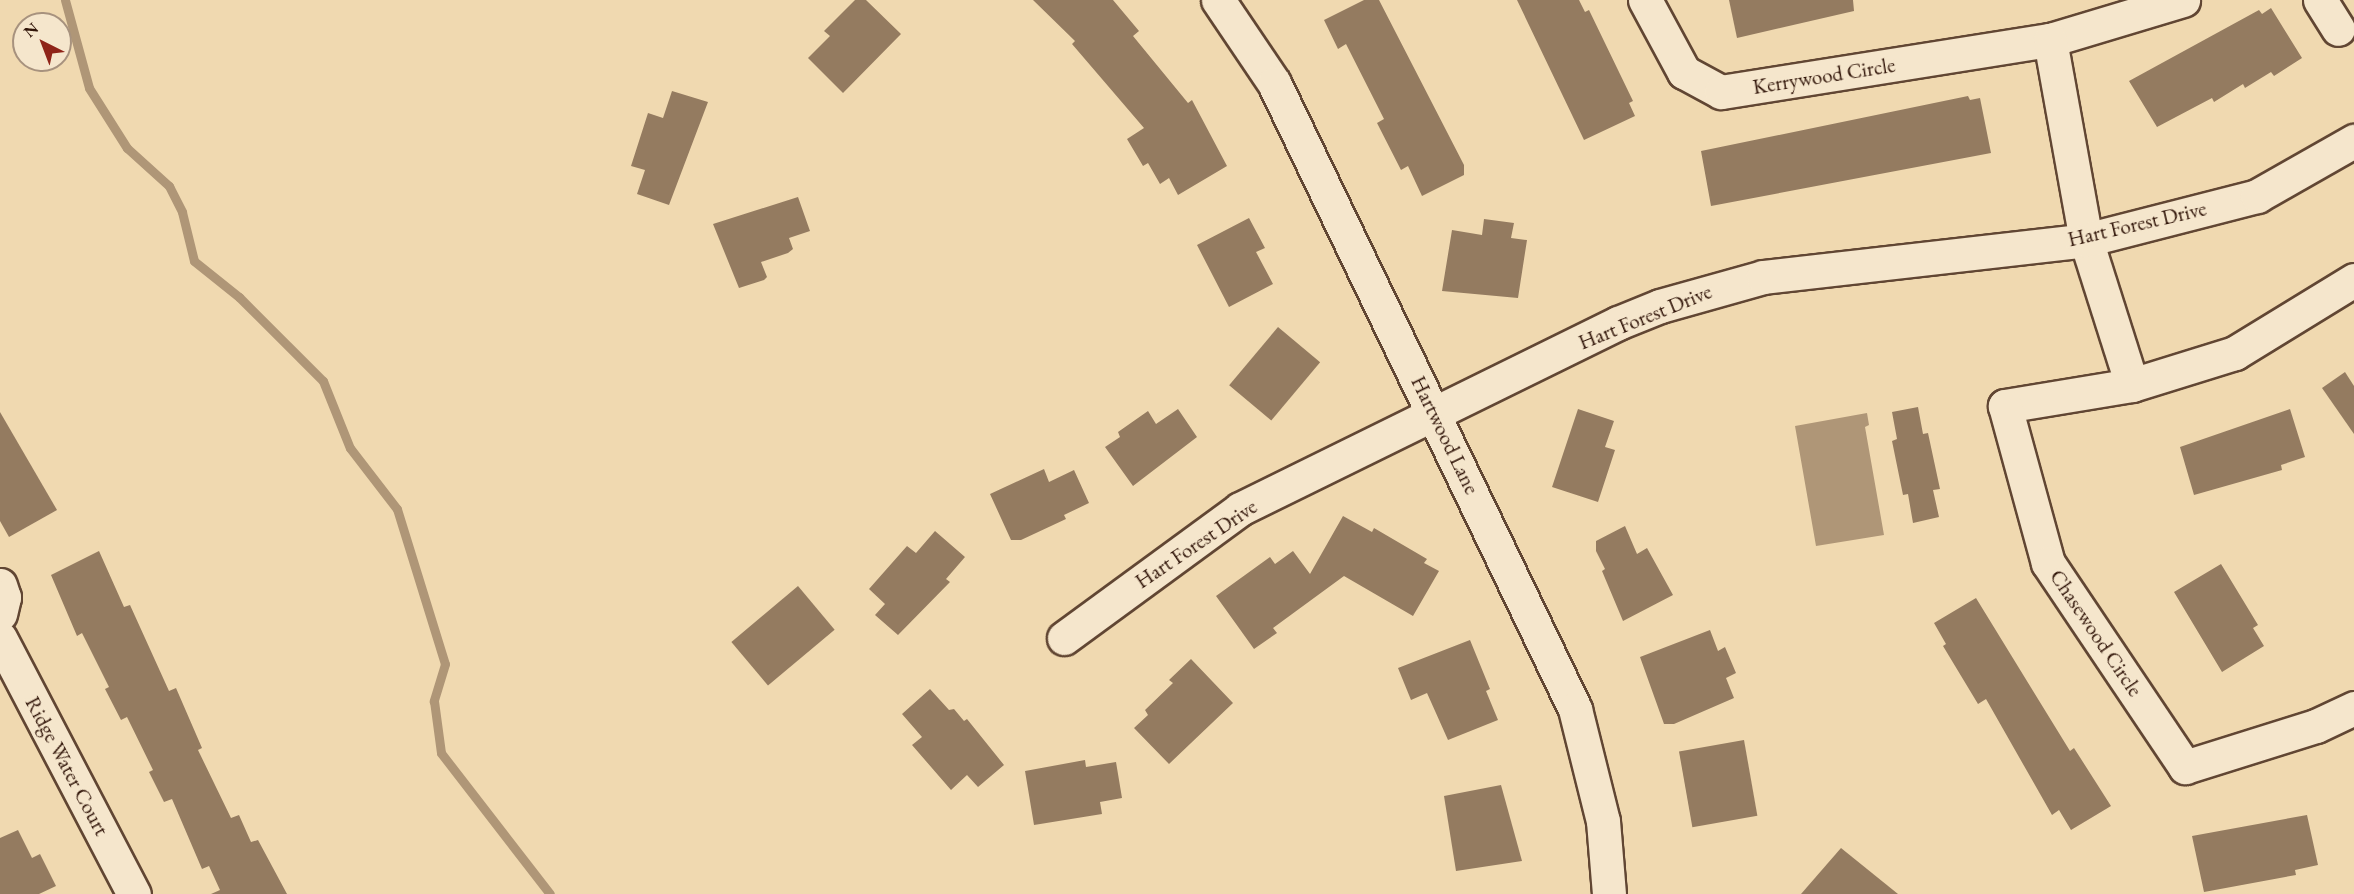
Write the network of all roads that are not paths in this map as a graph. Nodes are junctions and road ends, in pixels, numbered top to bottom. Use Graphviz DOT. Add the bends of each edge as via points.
graph roads {
  1 [pos="1218,0"];
  2 [pos="1645,0"];
  3 [pos="2183,0"];
  4 [pos="2320,0"];
  5 [pos="2338,29"];
  6 [pos="2050,40"];
  7 [pos="2354,141"];
  8 [pos="2086,240"];
  9 [pos="2354,280"];
  10 [pos="2132,385"];
  11 [pos="1434,412"];
  12 [pos="0,585"];
  13 [pos="0,614"];
  14 [pos="0,638"];
  15 [pos="1064,638"];
  16 [pos="2354,708"];
  17 [pos="134,894"];
  18 [pos="1609,894"];
  1 -- 11 [label="street, Hartwood Lane" via="1274,83"];
  2 -- 6 [label="street, Kerrywood Circle" via="1684,72 1721,92"];
  3 -- 6 [label="street, Kerrywood Circle"];
  4 -- 5 [label="street"];
  6 -- 8 [label="street"];
  7 -- 8 [label="street, Hart Forest Drive" via="2257,196"];
  8 -- 10 [label="street"];
  8 -- 11 [label="street, Hart Forest Drive" via="1848,265 1714,289 1618,323"];
  9 -- 10 [label="street, Chasewood Circle" via="2235,353"];
  10 -- 16 [label="street, Chasewood Circle" via="2005,406 2048,563 2185,767 2316,726"];
  11 -- 15 [label="street, Hart Forest Drive" via="1240,509"];
  11 -- 18 [label="street, Hartwood Lane" via="1575,709 1603,821"];
  12 -- 13 [label="street" via="4,597"];
  14 -- 17 [label="street, Ridge Water Court"];
}
